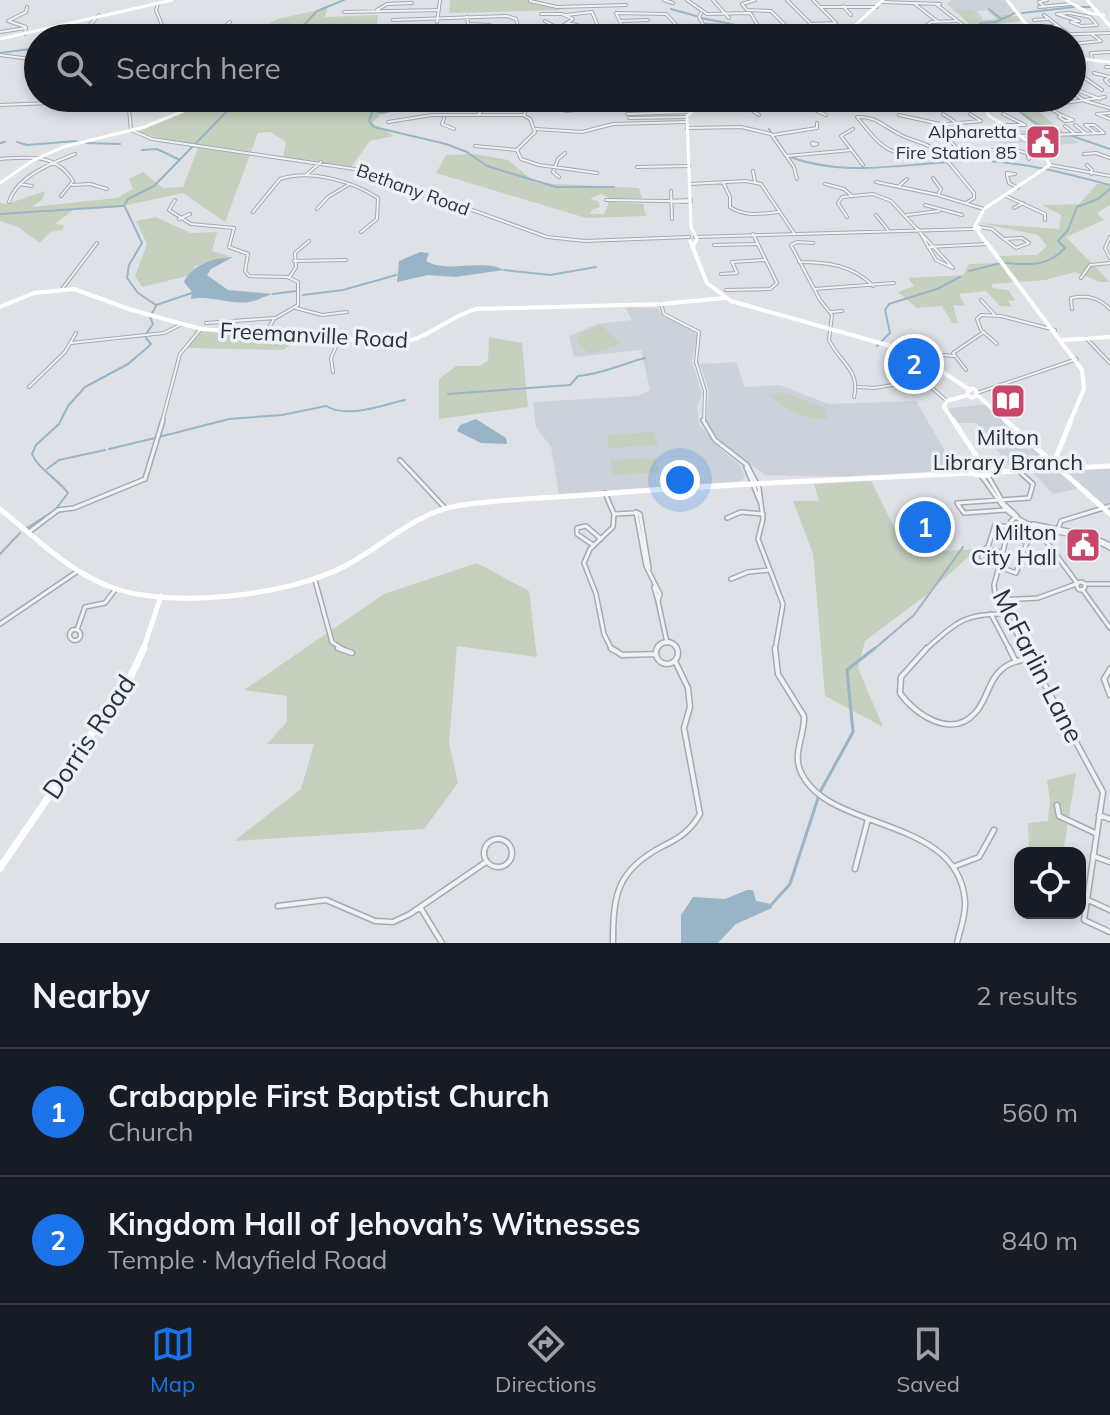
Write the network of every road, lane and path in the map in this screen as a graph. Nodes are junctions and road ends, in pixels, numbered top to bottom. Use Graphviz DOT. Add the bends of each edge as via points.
graph roads {
  1 [pos="172,0"];
  2 [pos="440,0"];
  3 [pos="579,0"];
  4 [pos="598,0"];
  5 [pos="618,0"];
  6 [pos="664,0"];
  7 [pos="687,0"];
  8 [pos="713,0"];
  9 [pos="755,0"];
  10 [pos="787,0"];
  11 [pos="813,0"];
  12 [pos="1007,0"];
  13 [pos="1047,0"];
  14 [pos="1066,0"];
  15 [pos="1089,0"];
  16 [pos="530,1"];
  17 [pos="882,1"];
  18 [pos="159,2"];
  19 [pos="412,3"];
  20 [pos="673,3"];
  21 [pos="915,4"];
  22 [pos="1072,4"];
  23 [pos="619,5"];
  24 [pos="626,5"];
  25 [pos="580,6"];
  26 [pos="600,6"];
  27 [pos="843,6"];
  28 [pos="27,7"];
  29 [pos="820,7"];
  30 [pos="877,7"];
  31 [pos="1039,7"];
  32 [pos="1045,7"];
  33 [pos="377,10"];
  34 [pos="439,10"];
  35 [pos="747,10"];
  36 [pos="344,12"];
  37 [pos="701,13"];
  38 [pos="750,13"];
  39 [pos="1088,13"];
  40 [pos="541,14"];
  41 [pos="725,14"];
  42 [pos="1083,14"];
  43 [pos="99,15"];
  44 [pos="566,15"];
  45 [pos="851,15"];
  46 [pos="1044,15"];
  47 [pos="1103,15"];
  48 [pos="467,17"];
  49 [pos="439,18"];
  50 [pos="729,18"];
  51 [pos="1047,19"];
  52 [pos="393,20"];
  53 [pos="648,20"];
  54 [pos="1034,20"];
  55 [pos="545,21"];
  56 [pos="620,21"];
  57 [pos="937,21"];
  58 [pos="957,21"];
  59 [pos="230,22"];
  60 [pos="437,22"];
  61 [pos="567,23"];
  62 [pos="60,24"];
  63 [pos="91,24"];
  64 [pos="162,24"];
  65 [pos="228,24"];
  66 [pos="469,24"];
  67 [pos="517,24"];
  68 [pos="549,24"];
  69 [pos="572,24"];
  70 [pos="597,24"];
  71 [pos="621,24"];
  72 [pos="677,24"];
  73 [pos="702,24"];
  74 [pos="757,24"];
  75 [pos="784,24"];
  76 [pos="810,24"];
  77 [pos="858,24"];
  78 [pos="928,24"];
  79 [pos="960,24"];
  80 [pos="1027,24"];
  81 [pos="1055,24"];
  82 [pos="1074,24"];
  83 [pos="1110,24"];
  84 [pos="1086,26"];
  85 [pos="24,31"];
  86 [pos="0,32"];
  87 [pos="24,32"];
  88 [pos="24,32"];
  89 [pos="1110,33"];
  90 [pos="1086,34"];
  91 [pos="1091,34"];
  92 [pos="0,39"];
  93 [pos="1086,43"];
  94 [pos="1110,52"];
  95 [pos="0,55"];
  96 [pos="24,58"];
  97 [pos="1086,59"];
  98 [pos="1092,60"];
  99 [pos="1109,65"];
  100 [pos="1094,73"];
  101 [pos="1110,77"];
  102 [pos="1086,78"];
  103 [pos="1110,85"];
  104 [pos="1102,90"];
  105 [pos="1086,94"];
  106 [pos="1105,97"];
  107 [pos="1100,99"];
  108 [pos="1086,100"];
  109 [pos="1086,101"];
  110 [pos="24,104"];
  111 [pos="0,105"];
  112 [pos="1110,108"];
  113 [pos="129,112"];
  114 [pos="179,112"];
  115 [pos="481,112"];
  116 [pos="527,112"];
  117 [pos="684,112"];
  118 [pos="696,112"];
  119 [pos="755,112"];
  120 [pos="820,112"];
  121 [pos="988,112"];
  122 [pos="1056,112"];
  123 [pos="1110,113"];
  124 [pos="943,114"];
  125 [pos="970,114"];
  126 [pos="1003,114"];
  127 [pos="478,115"];
  128 [pos="524,115"];
  129 [pos="689,115"];
  130 [pos="759,115"];
  131 [pos="826,115"];
  132 [pos="899,115"];
  133 [pos="1061,115"];
  134 [pos="445,116"];
  135 [pos="628,116"];
  136 [pos="1110,119"];
  137 [pos="388,122"];
  138 [pos="955,122"];
  139 [pos="817,123"];
  140 [pos="940,124"];
  141 [pos="1004,125"];
  142 [pos="1075,125"];
  143 [pos="1065,126"];
  144 [pos="687,128"];
  145 [pos="454,129"];
  146 [pos="534,129"];
  147 [pos="853,129"];
  148 [pos="131,130"];
  149 [pos="1074,133"];
  150 [pos="1085,133"];
  151 [pos="1096,133"];
  152 [pos="773,135"];
  153 [pos="1021,136"];
  154 [pos="907,137"];
  155 [pos="905,143"];
  156 [pos="812,145"];
  157 [pos="475,146"];
  158 [pos="517,150"];
  159 [pos="852,150"];
  160 [pos="959,151"];
  161 [pos="818,152"];
  162 [pos="939,152"];
  163 [pos="565,153"];
  164 [pos="75,154"];
  165 [pos="893,154"];
  166 [pos="1084,154"];
  167 [pos="787,156"];
  168 [pos="41,158"];
  169 [pos="890,158"];
  170 [pos="1110,158"];
  171 [pos="0,159"];
  172 [pos="1029,159"];
  173 [pos="56,161"];
  174 [pos="321,162"];
  175 [pos="863,165"];
  176 [pos="1050,165"];
  177 [pos="1087,165"];
  178 [pos="689,166"];
  179 [pos="554,167"];
  180 [pos="637,167"];
  181 [pos="753,171"];
  182 [pos="597,173"];
  183 [pos="1091,174"];
  184 [pos="1007,175"];
  185 [pos="305,176"];
  186 [pos="1110,176"];
  187 [pos="559,177"];
  188 [pos="933,178"];
  189 [pos="797,179"];
  190 [pos="907,179"];
  191 [pos="723,182"];
  192 [pos="755,182"];
  193 [pos="876,182"];
  194 [pos="0,183"];
  195 [pos="20,184"];
  196 [pos="690,184"];
  197 [pos="825,184"];
  198 [pos="72,185"];
  199 [pos="348,185"];
  200 [pos="32,186"];
  201 [pos="899,186"];
  202 [pos="1018,188"];
  203 [pos="107,189"];
  204 [pos="671,191"];
  205 [pos="862,195"];
  206 [pos="938,195"];
  207 [pos="61,196"];
  208 [pos="852,196"];
  209 [pos="1006,196"];
  210 [pos="175,200"];
  211 [pos="606,200"];
  212 [pos="865,200"];
  213 [pos="672,201"];
  214 [pos="691,201"];
  215 [pos="9,202"];
  216 [pos="966,203"];
  217 [pos="1023,203"];
  218 [pos="925,205"];
  219 [pos="1014,208"];
  220 [pos="317,209"];
  221 [pos="940,209"];
  222 [pos="984,209"];
  223 [pos="253,212"];
  224 [pos="780,212"];
  225 [pos="190,214"];
  226 [pos="876,215"];
  227 [pos="907,215"];
  228 [pos="962,215"];
  229 [pos="847,217"];
  230 [pos="179,219"];
  231 [pos="672,219"];
  232 [pos="1045,220"];
  233 [pos="978,228"];
  234 [pos="918,229"];
  235 [pos="888,230"];
  236 [pos="361,232"];
  237 [pos="794,233"];
  238 [pos="753,234"];
  239 [pos="1110,237"];
  240 [pos="694,238"];
  241 [pos="1002,239"];
  242 [pos="309,241"];
  243 [pos="97,243"];
  244 [pos="813,243"];
  245 [pos="757,244"];
  246 [pos="988,244"];
  247 [pos="714,245"];
  248 [pos="937,246"];
  249 [pos="927,247"];
  250 [pos="346,260"];
  251 [pos="765,260"];
  252 [pos="1110,260"];
  253 [pos="294,261"];
  254 [pos="799,262"];
  255 [pos="721,274"];
  256 [pos="289,278"];
  257 [pos="1081,278"];
  258 [pos="894,283"];
  259 [pos="873,286"];
  260 [pos="62,289"];
  261 [pos="814,289"];
  262 [pos="726,290"];
  263 [pos="725,298"];
  264 [pos="981,300"];
  265 [pos="661,304"];
  266 [pos="0,307"];
  267 [pos="296,308"];
  268 [pos="1072,309"];
  269 [pos="1110,309"];
  270 [pos="842,311"];
  271 [pos="347,312"];
  272 [pos="831,312"];
  273 [pos="994,314"];
  274 [pos="1020,315"];
  275 [pos="275,318"];
  276 [pos="1015,318"];
  277 [pos="206,323"];
  278 [pos="182,324"];
  279 [pos="201,329"];
  280 [pos="829,329"];
  281 [pos="1055,330"];
  282 [pos="267,331"];
  283 [pos="984,332"];
  284 [pos="76,333"];
  285 [pos="1110,337"];
  286 [pos="340,338"];
  287 [pos="1086,338"];
  288 [pos="1062,340"];
  289 [pos="71,343"];
  290 [pos="997,344"];
  291 [pos="942,355"];
  292 [pos="954,356"];
  293 [pos="1077,359"];
  294 [pos="1110,363"];
  295 [pos="966,370"];
  296 [pos="333,372"];
  297 [pos="29,387"];
  298 [pos="858,387"];
  299 [pos="972,393"];
  300 [pos="854,397"];
  301 [pos="947,401"];
  302 [pos="400,460"];
  303 [pos="1053,464"];
  304 [pos="1110,466"];
  305 [pos="1071,469"];
  306 [pos="982,472"];
  307 [pos="1030,473"];
  308 [pos="927,475"];
  309 [pos="754,483"];
  310 [pos="605,493"];
  311 [pos="1088,493"];
  312 [pos="999,499"];
  313 [pos="445,508"];
  314 [pos="0,509"];
  315 [pos="1108,509"];
  316 [pos="1006,510"];
  317 [pos="614,514"];
  318 [pos="763,514"];
  319 [pos="1016,517"];
  320 [pos="727,518"];
  321 [pos="1010,527"];
  322 [pos="1028,528"];
  323 [pos="1047,528"];
  324 [pos="1058,530"];
  325 [pos="29,532"];
  326 [pos="1009,537"];
  327 [pos="601,539"];
  328 [pos="1027,542"];
  329 [pos="593,545"];
  330 [pos="1110,546"];
  331 [pos="988,547"];
  332 [pos="1003,553"];
  333 [pos="982,557"];
  334 [pos="998,566"];
  335 [pos="770,570"];
  336 [pos="78,571"];
  337 [pos="731,579"];
  338 [pos="315,580"];
  339 [pos="1110,584"];
  340 [pos="1081,586"];
  341 [pos="115,590"];
  342 [pos="161,596"];
  343 [pos="998,600"];
  344 [pos="991,614"];
  345 [pos="1006,614"];
  346 [pos="0,624"];
  347 [pos="1110,628"];
  348 [pos="77,630"];
  349 [pos="667,643"];
  350 [pos="352,653"];
  351 [pos="656,654"];
  352 [pos="1030,658"];
  353 [pos="1015,660"];
  354 [pos="675,661"];
  355 [pos="1110,669"];
  356 [pos="1110,695"];
  357 [pos="1107,792"];
  358 [pos="1057,805"];
  359 [pos="1098,814"];
  360 [pos="868,819"];
  361 [pos="1110,819"];
  362 [pos="994,830"];
  363 [pos="1095,833"];
  364 [pos="1093,856"];
  365 [pos="486,862"];
  366 [pos="1110,862"];
  367 [pos="953,867"];
  368 [pos="0,868"];
  369 [pos="855,869"];
  370 [pos="1087,899"];
  371 [pos="278,906"];
  372 [pos="420,907"];
  373 [pos="1110,910"];
  374 [pos="1110,932"];
  375 [pos="442,943"];
  376 [pos="613,943"];
  377 [pos="957,943"];
  1 -- 18 [label="street"];
  2 -- 34 [label="street"];
  3 -- 25 [label="street"];
  4 -- 26 [label="street"];
  5 -- 23 [label="street"];
  6 -- 20 [label="street"];
  7 -- 37 [label="street"];
  8 -- 41 [label="street"];
  9 -- 35 [label="street" via="742,4"];
  10 -- 76 [label="street"];
  11 -- 29 [label="street"];
  12 -- 80 [label="street"];
  13 -- 32 [label="street" via="1039,2"];
  14 -- 22 [label="street"];
  15 -- 47 [label="street"];
  16 -- 25 [label="street"];
  17 -- 21 [label="street"];
  17 -- 30 [label="street"];
  18 -- 43 [label="street"];
  18 -- 64 [label="street"];
  19 -- 33 [label="street" via="386,3"];
  21 -- 57 [label="street"];
  21 -- 58 [label="street" via="938,4"];
  22 -- 32 [label="street"];
  22 -- 39 [label="street"];
  23 -- 24 [label="street"];
  23 -- 26 [label="street"];
  25 -- 26 [label="street"];
  27 -- 29 [label="street"];
  27 -- 30 [label="street"];
  27 -- 45 [label="street"];
  28 -- 85 [label="street" via="8,21"];
  29 -- 76 [label="street" via="836,23"];
  30 -- 77 [label="street"];
  31 -- 32 [label="street"];
  33 -- 34 [label="street"];
  33 -- 36 [label="street"];
  34 -- 49 [label="street"];
  35 -- 38 [label="street"];
  35 -- 75 [label="street" via="771,11"];
  37 -- 41 [label="street"];
  37 -- 73 [label="street"];
  38 -- 41 [label="street"];
  38 -- 74 [label="street"];
  39 -- 42 [label="street"];
  39 -- 47 [label="street"];
  40 -- 44 [label="street"];
  41 -- 50 [label="street"];
  42 -- 82 [label="street" via="1057,14 1076,18"];
  42 -- 84 [label="street" via="1097,25"];
  43 -- 62 [label="street"];
  43 -- 63 [label="street"];
  44 -- 61 [label="street" via="573,19"];
  44 -- 70 [label="street" via="592,12"];
  46 -- 51 [label="street"];
  47 -- 83 [label="street"];
  48 -- 49 [label="street"];
  48 -- 66 [label="street"];
  48 -- 67 [label="street" via="512,17"];
  49 -- 52 [label="street"];
  49 -- 60 [label="street"];
  51 -- 54 [label="street"];
  51 -- 81 [label="street"];
  53 -- 56 [label="street"];
  55 -- 68 [label="street"];
  56 -- 71 [label="street"];
  56 -- 72 [label="street" via="617,13 664,13"];
  57 -- 58 [label="street"];
  57 -- 78 [label="street"];
  58 -- 79 [label="street"];
  59 -- 65 [label="street"];
  61 -- 69 [label="street"];
  86 -- 87 [label="street"];
  88 -- 92 [label="street"];
  89 -- 91 [label="street"];
  90 -- 91 [label="street"];
  91 -- 93 [label="street" via="1101,41"];
  94 -- 98 [label="street" via="1091,53"];
  95 -- 96 [label="street"];
  97 -- 98 [label="street"];
  98 -- 99 [label="street"];
  100 -- 101 [label="street"];
  101 -- 103 [label="street" via="1105,80"];
  102 -- 104 [label="street"];
  105 -- 107 [label="street"];
  106 -- 107 [label="street"];
  107 -- 108 [label="street"];
  109 -- 112 [label="street"];
  110 -- 111 [label="street"];
  113 -- 148 [label="street"];
  114 -- 148 [label="street"];
  115 -- 127 [label="street"];
  116 -- 128 [label="street"];
  117 -- 129 [label="street"];
  118 -- 129 [label="street"];
  119 -- 130 [label="street"];
  120 -- 131 [label="street"];
  121 -- 141 [label="street"];
  122 -- 133 [label="street"];
  123 -- 136 [label="street" via="1097,114"];
  124 -- 138 [label="street"];
  125 -- 138 [label="street" via="981,121"];
  126 -- 141 [label="street" via="1025,125"];
  127 -- 128 [label="street"];
  127 -- 134 [label="street"];
  128 -- 146 [label="street"];
  129 -- 135 [label="street"];
  129 -- 144 [label="street"];
  129 -- 146 [label="street" via="582,132"];
  132 -- 140 [label="street"];
  134 -- 137 [label="street"];
  134 -- 145 [label="street" via="442,124"];
  138 -- 140 [label="street"];
  139 -- 152 [label="street" via="811,131"];
  140 -- 160 [label="street"];
  141 -- 153 [label="street"];
  142 -- 150 [label="street"];
  143 -- 149 [label="street"];
  144 -- 152 [label="street" via="741,127"];
  144 -- 178 [label="street"];
  146 -- 158 [label="street"];
  147 -- 159 [label="street" via="841,135"];
  148 -- 168 [label="street" via="71,143"];
  148 -- 174 [label="street, Bethany Road" via="186,146"];
  149 -- 150 [label="street"];
  149 -- 153 [label="street"];
  150 -- 151 [label="street"];
  152 -- 167 [label="street"];
  153 -- 176 [label="street" via="1046,155"];
  154 -- 155 [label="street"];
  154 -- 162 [label="street"];
  154 -- 165 [label="street" via="881,120 857,117"];
  156 -- 161 [label="street"];
  157 -- 158 [label="street"];
  158 -- 179 [label="street" via="524,161"];
  159 -- 161 [label="street"];
  159 -- 175 [label="street"];
  160 -- 162 [label="street"];
  160 -- 172 [label="street" via="1018,149"];
  161 -- 167 [label="street"];
  162 -- 165 [label="street"];
  162 -- 216 [label="street" via="974,193"];
  163 -- 179 [label="street"];
  164 -- 173 [label="street"];
  165 -- 169 [label="street"];
  166 -- 170 [label="street"];
  167 -- 189 [label="street"];
  168 -- 171 [label="street"];
  168 -- 173 [label="street"];
  168 -- 194 [label="street"];
  173 -- 195 [label="street"];
  173 -- 198 [label="street" via="72,177"];
  174 -- 185 [label="street"];
  174 -- 240 [label="street, Bethany Road" via="385,177 547,237"];
  176 -- 183 [label="street"];
  176 -- 202 [label="street"];
  177 -- 183 [label="street"];
  178 -- 180 [label="street"];
  178 -- 196 [label="street"];
  179 -- 182 [label="street"];
  179 -- 187 [label="street"];
  181 -- 192 [label="street"];
  183 -- 186 [label="street"];
  184 -- 202 [label="street"];
  185 -- 199 [label="street"];
  185 -- 223 [label="street" via="279,180"];
  188 -- 206 [label="street" via="941,189"];
  190 -- 201 [label="street"];
  191 -- 192 [label="street"];
  191 -- 196 [label="street"];
  191 -- 224 [label="street" via="735,211"];
  192 -- 224 [label="street" via="765,187"];
  193 -- 201 [label="street"];
  195 -- 200 [label="street"];
  195 -- 215 [label="street"];
  196 -- 214 [label="street"];
  197 -- 208 [label="street"];
  198 -- 203 [label="street"];
  198 -- 207 [label="street"];
  199 -- 220 [label="street"];
  199 -- 236 [label="street" via="379,201 377,219"];
  201 -- 206 [label="street"];
  202 -- 209 [label="street"];
  204 -- 213 [label="street"];
  205 -- 208 [label="street"];
  205 -- 212 [label="street"];
  205 -- 227 [label="street" via="891,199"];
  206 -- 216 [label="street"];
  208 -- 229 [label="street" via="838,200"];
  209 -- 217 [label="street"];
  209 -- 222 [label="street"];
  210 -- 230 [label="street" via="169,210"];
  211 -- 213 [label="street"];
  213 -- 214 [label="street"];
  213 -- 231 [label="street"];
  214 -- 240 [label="street"];
  216 -- 222 [label="street"];
  217 -- 219 [label="street"];
  217 -- 232 [label="street" via="1047,216"];
  218 -- 221 [label="street"];
  221 -- 227 [label="street"];
  221 -- 228 [label="street"];
  222 -- 233 [label="street"];
  224 -- 237 [label="street"];
  225 -- 230 [label="street"];
  226 -- 235 [label="street"];
  227 -- 234 [label="street"];
  230 -- 256 [label="street" via="201,227 233,227 229,247 248,254 247,275"];
  233 -- 234 [label="street, Bethany Road"];
  233 -- 241 [label="street" via="994,229"];
  233 -- 246 [label="street"];
  234 -- 235 [label="street, Bethany Road"];
  234 -- 248 [label="street"];
  234 -- 249 [label="street"];
  235 -- 237 [label="street, Bethany Road"];
  237 -- 238 [label="street, Bethany Road"];
  238 -- 240 [label="street, Bethany Road"];
  238 -- 245 [label="street"];
  239 -- 252 [label="street" via="1105,248"];
  240 -- 263 [label="street" via="705,279"];
  241 -- 241 [label="street" via="1015,247 1029,243 1022,238"];
  242 -- 253 [label="street" via="295,252"];
  243 -- 260 [label="street"];
  244 -- 254 [label="street" via="792,244"];
  245 -- 247 [label="street"];
  245 -- 251 [label="street"];
  246 -- 248 [label="street"];
  246 -- 281 [label="street"];
  248 -- 249 [label="street"];
  248 -- 249 [label="street" via="953,268 943,267"];
  250 -- 253 [label="street"];
  251 -- 255 [label="street" via="732,262 737,273"];
  251 -- 262 [label="street" via="775,287"];
  252 -- 257 [label="street" via="1090,265"];
  253 -- 256 [label="street"];
  254 -- 259 [label="street" via="857,270"];
  254 -- 261 [label="street"];
  256 -- 267 [label="street" via="299,285"];
  258 -- 259 [label="street"];
  259 -- 261 [label="street"];
  260 -- 266 [label="street, Freemanville Road"];
  260 -- 278 [label="street, Freemanville Road" via="85,291"];
  261 -- 272 [label="street"];
  263 -- 265 [label="street, Freemanville Road"];
  263 -- 280 [label="street"];
  264 -- 273 [label="street"];
  265 -- 286 [label="street, Freemanville Road" via="476,309 416,341"];
  265 -- 309 [label="street" via="664,314 699,332 695,360 705,389 703,423 717,443 744,464"];
  267 -- 271 [label="street" via="322,315"];
  267 -- 275 [label="street"];
  268 -- 269 [label="street" via="1071,298 1092,296"];
  270 -- 272 [label="street"];
  272 -- 280 [label="street"];
  273 -- 276 [label="street"];
  273 -- 283 [label="street" via="977,319"];
  274 -- 276 [label="street"];
  275 -- 277 [label="street"];
  275 -- 282 [label="street"];
  276 -- 281 [label="street"];
  278 -- 279 [label="street, Freemanville Road"];
  278 -- 289 [label="street" via="164,333"];
  279 -- 282 [label="street, Freemanville Road"];
  279 -- 325 [label="street" via="180,354 145,479 58,510"];
  280 -- 298 [label="street" via="829,340 854,372"];
  280 -- 299 [label="street" via="923,360"];
  281 -- 288 [label="street"];
  282 -- 286 [label="street, Freemanville Road"];
  283 -- 290 [label="street"];
  283 -- 292 [label="street" via="960,346"];
  284 -- 289 [label="street"];
  285 -- 287 [label="street"];
  286 -- 296 [label="street" via="331,358"];
  287 -- 288 [label="street"];
  287 -- 294 [label="street"];
  288 -- 293 [label="street"];
  289 -- 297 [label="street"];
  291 -- 292 [label="street"];
  292 -- 295 [label="street"];
  293 -- 299 [label="street"];
  293 -- 303 [label="street" via="1084,389"];
  298 -- 300 [label="street"];
  298 -- 301 [label="street" via="923,380"];
  299 -- 301 [label="street"];
  299 -- 303 [label="street"];
  301 -- 306 [label="street" via="946,411"];
  302 -- 313 [label="street"];
  303 -- 305 [label="street"];
  303 -- 307 [label="street"];
  303 -- 311 [label="street"];
  303 -- 315 [label="street"];
  304 -- 305 [label="street"];
  305 -- 311 [label="street" via="1070,477"];
  306 -- 307 [label="street"];
  306 -- 307 [label="street"];
  306 -- 308 [label="street"];
  306 -- 308 [label="street"];
  306 -- 312 [label="street"];
  307 -- 312 [label="street" via="1029,498"];
  308 -- 309 [label="street"];
  309 -- 310 [label="street"];
  309 -- 318 [label="street"];
  310 -- 313 [label="street"];
  310 -- 317 [label="street"];
  311 -- 315 [label="street"];
  312 -- 316 [label="street"];
  312 -- 316 [label="street" via="957,503 964,513"];
  312 -- 319 [label="street"];
  313 -- 338 [label="street"];
  314 -- 325 [label="street"];
  315 -- 324 [label="street" via="1061,521"];
  316 -- 319 [label="street"];
  317 -- 327 [label="street" via="612,530"];
  317 -- 349 [label="street" via="640,514"];
  318 -- 320 [label="street"];
  318 -- 335 [label="street" via="758,538"];
  319 -- 321 [label="street, McFarlin Lane"];
  319 -- 323 [label="street"];
  321 -- 326 [label="street, McFarlin Lane"];
  321 -- 331 [label="street" via="995,525"];
  322 -- 328 [label="street"];
  323 -- 324 [label="street"];
  323 -- 340 [label="street" via="1046,541"];
  324 -- 330 [label="street"];
  325 -- 336 [label="street"];
  326 -- 328 [label="street"];
  326 -- 332 [label="street, McFarlin Lane"];
  327 -- 329 [label="street"];
  327 -- 329 [label="street" via="586,526 577,528 577,534"];
  328 -- 334 [label="street" via="1016,573"];
  329 -- 351 [label="street" via="584,565 596,593 605,642 627,656"];
  331 -- 332 [label="street"];
  331 -- 333 [label="street"];
  332 -- 334 [label="street, McFarlin Lane"];
  334 -- 343 [label="street, McFarlin Lane" via="993,586"];
  335 -- 337 [label="street"];
  335 -- 360 [label="street" via="783,609 775,663 804,716 796,752 800,769 816,792"];
  336 -- 341 [label="street"];
  336 -- 346 [label="street"];
  338 -- 342 [label="street" via="269,590"];
  338 -- 350 [label="street" via="332,642"];
  339 -- 340 [label="street"];
  340 -- 343 [label="street" via="1038,598"];
  340 -- 347 [label="street"];
  341 -- 342 [label="street"];
  341 -- 348 [label="street" via="105,603 85,607"];
  342 -- 368 [label="street, Dorris Road" via="131,676"];
  343 -- 345 [label="street, McFarlin Lane"];
  344 -- 345 [label="street"];
  344 -- 353 [label="street"];
  344 -- 353 [label="street" via="964,617 902,671 902,697 931,721 961,722 983,703 994,673"];
  345 -- 352 [label="street, McFarlin Lane"];
  349 -- 351 [label="street" via="657,647"];
  349 -- 354 [label="street" via="679,651"];
  351 -- 354 [label="street" via="663,662"];
  352 -- 353 [label="street"];
  352 -- 357 [label="street, McFarlin Lane"];
  354 -- 376 [label="street" via="688,688 684,728 700,814 683,837 650,850 628,870 616,896"];
  355 -- 356 [label="street" via="1104,681"];
  357 -- 359 [label="street"];
  358 -- 363 [label="street" via="1059,816"];
  359 -- 361 [label="street"];
  359 -- 363 [label="street"];
  360 -- 367 [label="street" via="877,818 922,840"];
  360 -- 369 [label="street"];
  362 -- 367 [label="street" via="979,857"];
  363 -- 364 [label="street"];
  364 -- 366 [label="street"];
  364 -- 370 [label="street"];
  365 -- 365 [label="street" via="497,868 506,865 512,858 510,844 492,840 483,852"];
  365 -- 372 [label="street"];
  367 -- 377 [label="street" via="965,905"];
  370 -- 373 [label="street"];
  370 -- 374 [label="street" via="1084,920"];
  371 -- 372 [label="street" via="326,900 383,922"];
  372 -- 375 [label="street"];
}
